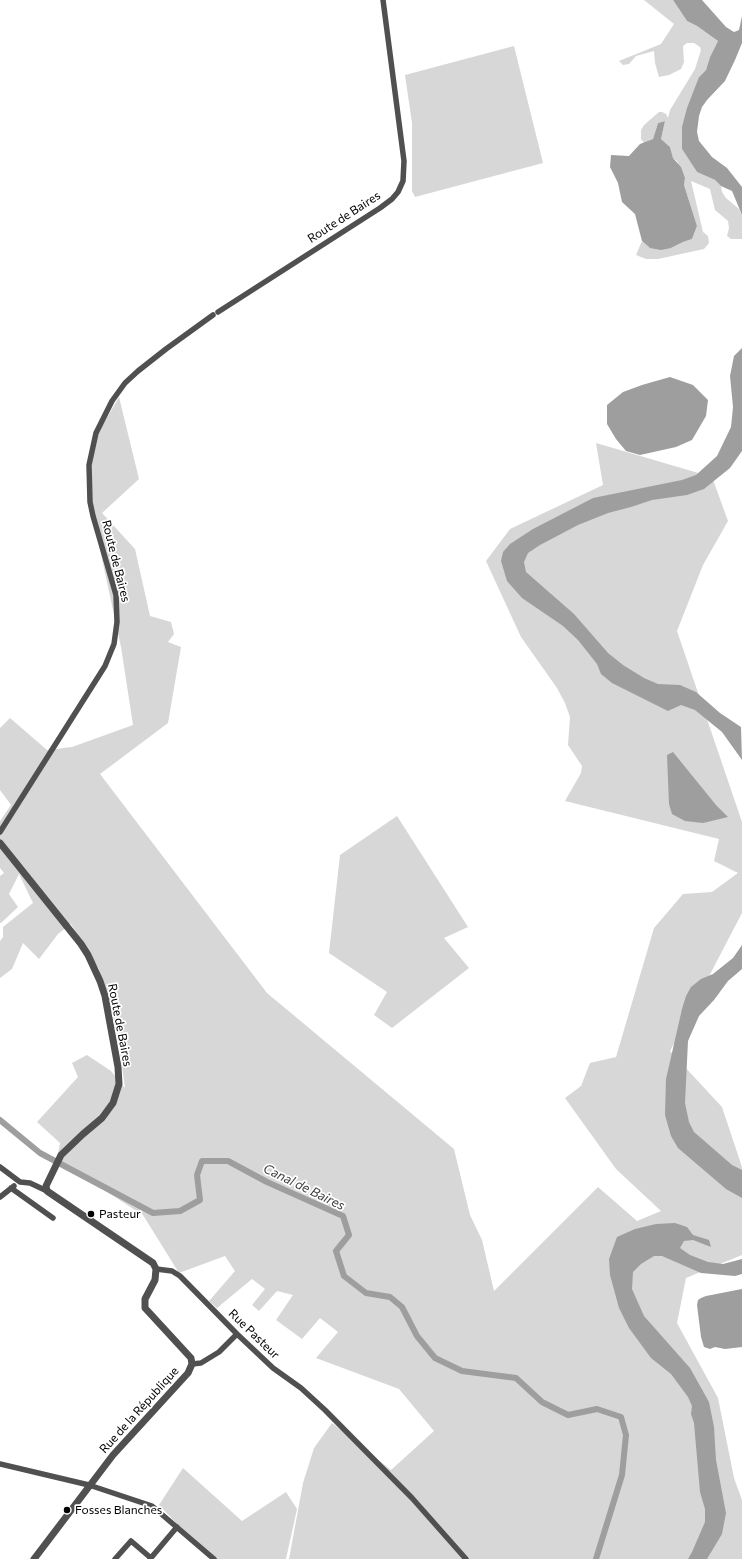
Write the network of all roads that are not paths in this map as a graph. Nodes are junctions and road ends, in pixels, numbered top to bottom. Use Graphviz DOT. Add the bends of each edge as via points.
graph roads {
  1 [pos="383,0"];
  2 [pos="218,312"];
  3 [pos="213,316"];
  4 [pos="0,832"];
  5 [pos="2,846"];
  6 [pos="0,1167"];
  7 [pos="20,1182"];
  8 [pos="11,1188"];
  9 [pos="47,1191"];
  10 [pos="0,1197"];
  11 [pos="53,1218"];
  12 [pos="156,1269"];
  13 [pos="236,1334"];
  14 [pos="192,1364"];
  15 [pos="0,1464"];
  16 [pos="89,1485"];
  17 [pos="177,1527"];
  18 [pos="150,1558"];
  19 [pos="34,1559"];
  20 [pos="115,1559"];
  21 [pos="214,1559"];
  22 [pos="466,1559"];
  1 -- 2 [label="street, Route de Baires" via="404,161 403,181 398,192 380,208"];
  3 -- 4 [label="street, Route de Baires" via="124,383 96,433 89,465 90,502 116,595 117,622 114,644 105,666"];
  5 -- 9 [label="street, Route de Baires" via="82,944 88,955 105,996 118,1067 119,1084 113,1103 102,1118 61,1155 46,1186"];
  6 -- 7 [label="street"];
  7 -- 8 [label="street"];
  7 -- 9 [label="street" via="30,1183"];
  8 -- 10 [label="street"];
  8 -- 11 [label="street"];
  9 -- 12 [label="street" via="147,1258"];
  12 -- 13 [label="street, Rue Pasteur" via="180,1276"];
  12 -- 14 [label="street, Rue de la République" via="155,1280 145,1299 146,1308 191,1358"];
  13 -- 14 [label="street" via="220,1352 201,1363"];
  13 -- 22 [label="street, Rue Pasteur" via="325,1410 412,1498"];
  14 -- 16 [label="street, Rue de la République" via="188,1373"];
  15 -- 16 [label="street"];
  16 -- 17 [label="street" via="152,1506"];
  16 -- 19 [label="street, Rue de la République"];
  17 -- 18 [label="street"];
  17 -- 21 [label="street"];
  18 -- 20 [label="street" via="131,1541"];
}
